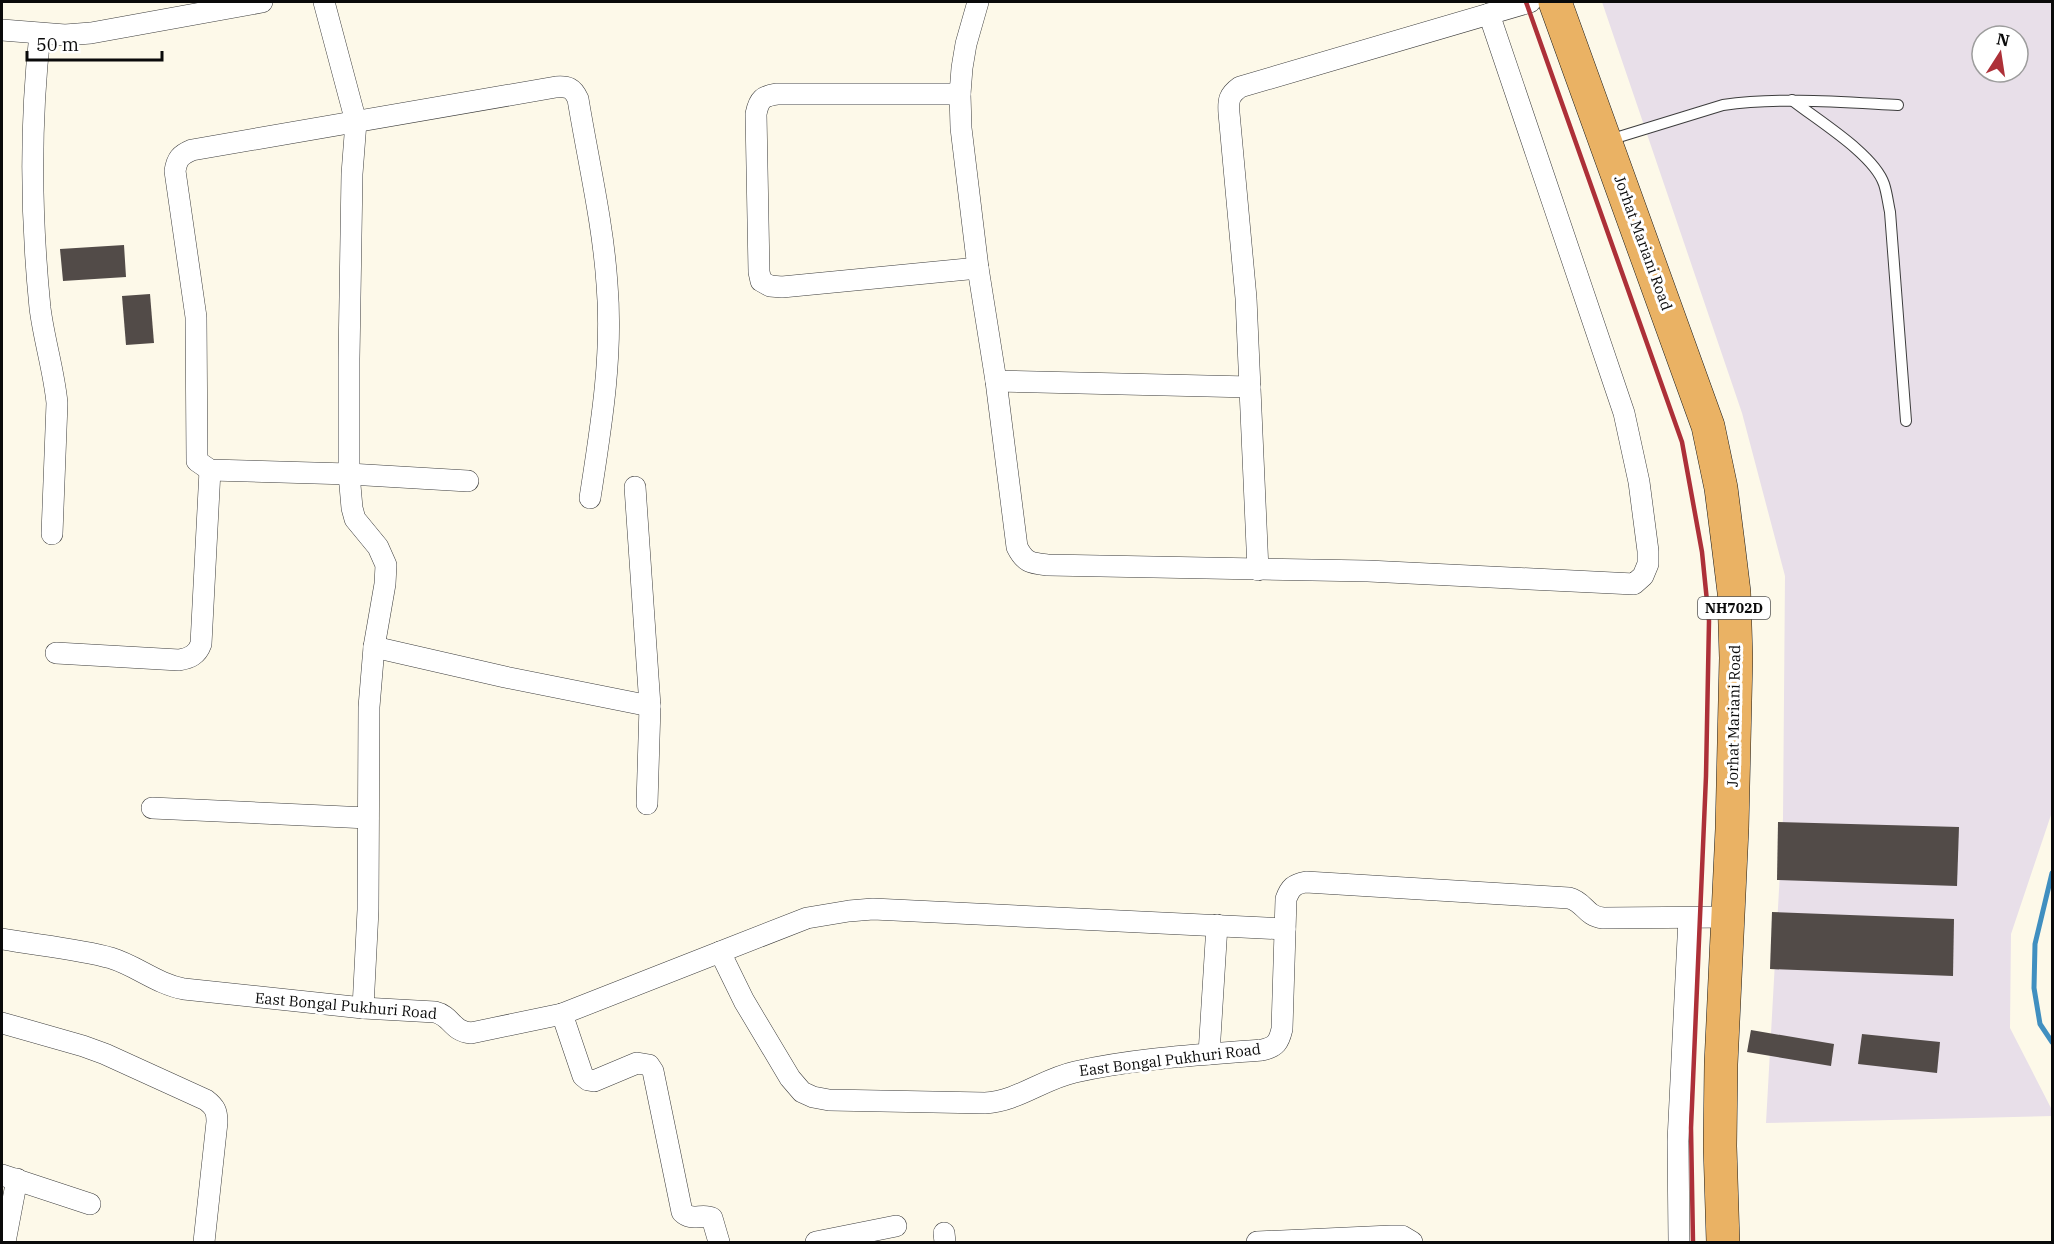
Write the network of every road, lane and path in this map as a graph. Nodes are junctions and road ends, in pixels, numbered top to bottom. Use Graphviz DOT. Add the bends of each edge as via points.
graph roads {
  1 [pos="262,2"];
  2 [pos="324,2"];
  3 [pos="978,2"];
  4 [pos="1530,2"];
  5 [pos="1555,2"];
  6 [pos="1489,14"];
  7 [pos="2,30"];
  8 [pos="40,34"];
  9 [pos="960,93"];
  10 [pos="1792,100"];
  11 [pos="1898,105"];
  12 [pos="356,122"];
  13 [pos="1606,141"];
  14 [pos="978,268"];
  15 [pos="996,381"];
  16 [pos="1250,387"];
  17 [pos="1906,421"];
  18 [pos="210,470"];
  19 [pos="349,474"];
  20 [pos="468,481"];
  21 [pos="635,487"];
  22 [pos="590,498"];
  23 [pos="52,534"];
  24 [pos="1258,570"];
  25 [pos="374,647"];
  26 [pos="56,653"];
  27 [pos="650,706"];
  28 [pos="647,804"];
  29 [pos="152,808"];
  30 [pos="368,818"];
  31 [pos="1727,917"];
  32 [pos="1689,918"];
  33 [pos="1217,925"];
  34 [pos="1285,929"];
  35 [pos="2,939"];
  36 [pos="720,952"];
  37 [pos="363,1008"];
  38 [pos="562,1014"];
  39 [pos="2,1023"];
  40 [pos="1209,1054"];
  41 [pos="9,1177"];
  42 [pos="90,1204"];
  43 [pos="896,1227"];
  44 [pos="5,1242"];
  45 [pos="204,1242"];
  46 [pos="719,1242"];
  47 [pos="816,1242"];
  48 [pos="1257,1242"];
  49 [pos="1412,1242"];
  50 [pos="1679,1242"];
  51 [pos="1723,1242"];
  1 -- 8 [label="street" via="92,33"];
  2 -- 12 [label="street"];
  3 -- 9 [label="street" via="966,44"];
  4 -- 6 [label="street"];
  5 -- 13 [label="highway, Jorhat Mariani Road / NH702D"];
  6 -- 16 [label="street" via="1240,87 1232,93 1228,100"];
  6 -- 24 [label="street" via="1624,413 1639,482 1648,564 1634,584 1368,571"];
  7 -- 8 [label="street"];
  8 -- 23 [label="street" via="33,113 35,226 40,310 57,403"];
  9 -- 14 [label="street"];
  9 -- 14 [label="street" via="764,96 756,114 759,272 761,281 782,287"];
  10 -- 11 [label="lane"];
  10 -- 13 [label="lane" via="1723,105"];
  10 -- 17 [label="lane" via="1862,154 1884,183 1890,212"];
  12 -- 18 [label="street" via="192,150 182,154 177,162 175,171 196,317 196,455 197,461"];
  12 -- 19 [label="street"];
  12 -- 22 [label="street" via="556,87 566,86 574,91 608,285 607,384"];
  13 -- 31 [label="highway, Jorhat Mariani Road / NH702D" via="1708,426 1721,488 1734,592 1735,647"];
  14 -- 15 [label="street"];
  15 -- 16 [label="street"];
  15 -- 24 [label="street" via="1017,547 1022,557 1031,563 1048,565"];
  16 -- 24 [label="street"];
  18 -- 19 [label="street"];
  18 -- 26 [label="street" via="198,651 189,659 179,660"];
  19 -- 20 [label="street"];
  19 -- 25 [label="street" via="355,519 378,547 386,565"];
  21 -- 27 [label="street"];
  25 -- 27 [label="street"];
  25 -- 30 [label="street"];
  27 -- 28 [label="street"];
  29 -- 30 [label="street"];
  30 -- 37 [label="street"];
  31 -- 32 [label="street, East Bongal Pukhuri Road"];
  31 -- 51 [label="highway, Jorhat Mariani Road / NH702D" via="1720,1076"];
  32 -- 34 [label="street, East Bongal Pukhuri Road" via="1596,917 1578,900 1569,898 1306,882 1290,889"];
  32 -- 50 [label="street" via="1678,1141"];
  33 -- 34 [label="street"];
  33 -- 36 [label="street" via="873,909 807,918"];
  33 -- 40 [label="street"];
  34 -- 40 [label="street, East Bongal Pukhuri Road" via="1280,1041 1262,1050"];
  35 -- 37 [label="street, East Bongal Pukhuri Road" via="111,958 158,982 184,989"];
  36 -- 38 [label="street, East Bongal Pukhuri Road"];
  36 -- 40 [label="street, East Bongal Pukhuri Road" via="790,1078 802,1092 813,1097 1000,1102 1073,1072"];
  37 -- 38 [label="street, East Bongal Pukhuri Road" via="435,1012 445,1016 459,1031 471,1033"];
  38 -- 46 [label="street" via="583,1076 588,1080 637,1063 649,1065 682,1212 693,1218 712,1218"];
  39 -- 45 [label="street" via="105,1054 213,1106 217,1122"];
  41 -- 42 [label="street"];
  41 -- 44 [label="street"];
  43 -- 47 [label="street"];
  48 -- 49 [label="street" via="1391,1236 1402,1236"];
}
